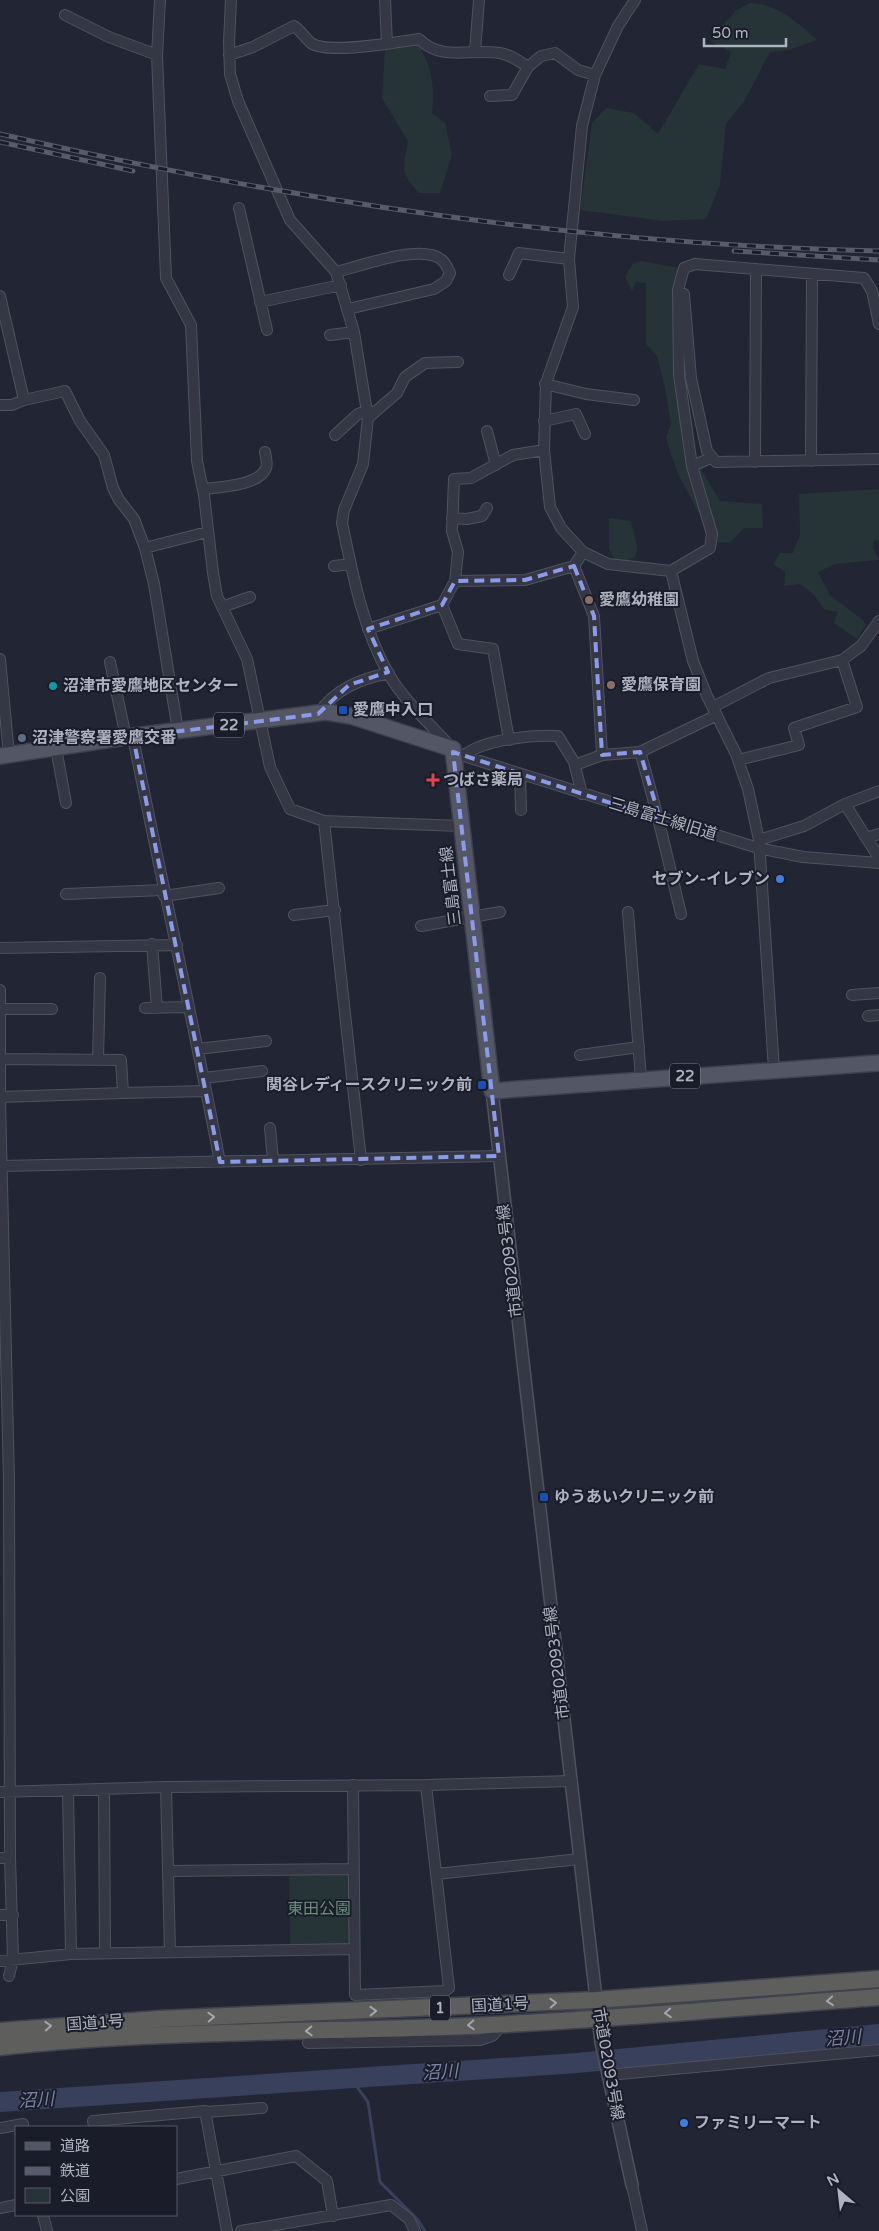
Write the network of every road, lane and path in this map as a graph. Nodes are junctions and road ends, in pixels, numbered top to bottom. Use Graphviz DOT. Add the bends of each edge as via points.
graph roads {
  1 [pos="160,0"];
  2 [pos="231,0"];
  3 [pos="385,0"];
  4 [pos="479,0"];
  5 [pos="634,0"];
  6 [pos="65,15"];
  7 [pos="387,43"];
  8 [pos="475,51"];
  9 [pos="157,55"];
  10 [pos="229,55"];
  11 [pos="528,67"];
  12 [pos="596,74"];
  13 [pos="490,96"];
  14 [pos="239,208"];
  15 [pos="569,258"];
  16 [pos="684,268"];
  17 [pos="756,269"];
  18 [pos="336,272"];
  19 [pos="812,274"];
  20 [pos="508,275"];
  21 [pos="341,285"];
  22 [pos="0,296"];
  23 [pos="260,302"];
  24 [pos="348,309"];
  25 [pos="879,324"];
  26 [pos="267,330"];
  27 [pos="354,332"];
  28 [pos="330,335"];
  29 [pos="458,362"];
  30 [pos="546,384"];
  31 [pos="24,400"];
  32 [pos="634,400"];
  33 [pos="0,406"];
  34 [pos="368,414"];
  35 [pos="544,421"];
  36 [pos="487,432"];
  37 [pos="585,434"];
  38 [pos="335,435"];
  39 [pos="544,450"];
  40 [pos="265,452"];
  41 [pos="711,458"];
  42 [pos="879,459"];
  43 [pos="811,461"];
  44 [pos="755,462"];
  45 [pos="496,465"];
  46 [pos="692,466"];
  47 [pos="203,489"];
  48 [pos="487,508"];
  49 [pos="452,518"];
  50 [pos="208,532"];
  51 [pos="145,548"];
  52 [pos="583,552"];
  53 [pos="351,564"];
  54 [pos="334,566"];
  55 [pos="574,566"];
  56 [pos="671,571"];
  57 [pos="455,581"];
  58 [pos="250,597"];
  59 [pos="442,605"];
  60 [pos="222,606"];
  61 [pos="879,621"];
  62 [pos="368,629"];
  63 [pos="0,659"];
  64 [pos="842,660"];
  65 [pos="110,662"];
  66 [pos="389,673"];
  67 [pos="714,711"];
  68 [pos="318,714"];
  69 [pos="260,721"];
  70 [pos="178,731"];
  71 [pos="129,737"];
  72 [pos="509,740"];
  73 [pos="56,748"];
  74 [pos="459,752"];
  75 [pos="640,752"];
  76 [pos="602,755"];
  77 [pos="5,756"];
  78 [pos="738,760"];
  79 [pos="575,765"];
  80 [pos="520,774"];
  81 [pos="879,791"];
  82 [pos="582,794"];
  83 [pos="66,803"];
  84 [pos="845,804"];
  85 [pos="521,810"];
  86 [pos="660,819"];
  87 [pos="324,821"];
  88 [pos="461,826"];
  89 [pos="879,834"];
  90 [pos="866,838"];
  91 [pos="759,844"];
  92 [pos="879,858"];
  93 [pos="879,863"];
  94 [pos="219,888"];
  95 [pos="164,893"];
  96 [pos="66,894"];
  97 [pos="335,910"];
  98 [pos="500,912"];
  99 [pos="628,912"];
  100 [pos="294,914"];
  101 [pos="681,914"];
  102 [pos="472,917"];
  103 [pos="421,926"];
  104 [pos="152,944"];
  105 [pos="177,945"];
  106 [pos="0,948"];
  107 [pos="100,978"];
  108 [pos="0,990"];
  109 [pos="879,993"];
  110 [pos="852,995"];
  111 [pos="189,1007"];
  112 [pos="145,1008"];
  113 [pos="158,1008"];
  114 [pos="0,1009"];
  115 [pos="52,1009"];
  116 [pos="879,1015"];
  117 [pos="868,1016"];
  118 [pos="266,1041"];
  119 [pos="639,1047"];
  120 [pos="198,1050"];
  121 [pos="580,1054"];
  122 [pos="98,1059"];
  123 [pos="1,1060"];
  124 [pos="879,1063"];
  125 [pos="774,1070"];
  126 [pos="262,1071"];
  127 [pos="204,1078"];
  128 [pos="641,1079"];
  129 [pos="206,1090"];
  130 [pos="492,1092"];
  131 [pos="122,1093"];
  132 [pos="0,1097"];
  133 [pos="270,1128"];
  134 [pos="499,1156"];
  135 [pos="273,1160"];
  136 [pos="361,1160"];
  137 [pos="220,1162"];
  138 [pos="2,1166"];
  139 [pos="572,1781"];
  140 [pos="353,1785"];
  141 [pos="426,1786"];
  142 [pos="166,1787"];
  143 [pos="104,1788"];
  144 [pos="68,1790"];
  145 [pos="5,1792"];
  146 [pos="5,1858"];
  147 [pos="580,1858"];
  148 [pos="354,1869"];
  149 [pos="168,1870"];
  150 [pos="436,1874"];
  151 [pos="0,1915"];
  152 [pos="12,1915"];
  153 [pos="354,1948"];
  154 [pos="170,1952"];
  155 [pos="71,1954"];
  156 [pos="105,1954"];
  157 [pos="13,1959"];
  158 [pos="0,1961"];
  159 [pos="9,1976"];
  160 [pos="879,1979"];
  161 [pos="879,1997"];
  162 [pos="596,2000"];
  163 [pos="599,2018"];
  164 [pos="504,2023"];
  165 [pos="0,2031"];
  166 [pos="308,2043"];
  167 [pos="0,2047"];
  168 [pos="879,2050"];
  169 [pos="608,2074"];
  170 [pos="262,2108"];
  171 [pos="206,2112"];
  172 [pos="24,2126"];
  173 [pos="94,2126"];
  174 [pos="0,2128"];
  175 [pos="215,2172"];
  176 [pos="178,2178"];
  177 [pos="632,2186"];
  178 [pos="15,2205"];
  179 [pos="0,2208"];
  180 [pos="43,2216"];
  181 [pos="333,2216"];
  182 [pos="47,2231"];
  183 [pos="227,2231"];
  184 [pos="241,2231"];
  185 [pos="415,2231"];
  186 [pos="642,2231"];
  1 -- 9 [label="street"];
  2 -- 10 [label="street"];
  3 -- 7 [label="street"];
  4 -- 8 [label="street"];
  5 -- 12 [label="street"];
  6 -- 9 [label="street" via="109,37"];
  7 -- 8 [label="street" via="419,39 440,53"];
  7 -- 10 [label="street" via="330,48 312,44 294,26"];
  8 -- 11 [label="street" via="502,53"];
  9 -- 47 [label="street" via="166,278 191,325 197,461"];
  10 -- 18 [label="street" via="230,74 238,100 290,220"];
  11 -- 12 [label="street" via="541,56 555,53 578,70"];
  11 -- 13 [label="street" via="512,95"];
  12 -- 15 [label="street" via="582,126"];
  14 -- 23 [label="street"];
  15 -- 20 [label="street" via="519,253"];
  15 -- 30 [label="street" via="573,308"];
  16 -- 17 [label="street" via="695,264"];
  16 -- 41 [label="street" via="691,378"];
  16 -- 46 [label="street" via="678,290 679,375"];
  17 -- 19 [label="street"];
  17 -- 44 [label="street" via="753,358"];
  18 -- 21 [label="street"];
  18 -- 24 [label="street" via="415,253 437,256 450,273 446,281 434,289"];
  19 -- 25 [label="street" via="864,278 872,291"];
  19 -- 43 [label="street"];
  21 -- 23 [label="street"];
  21 -- 24 [label="street"];
  22 -- 31 [label="street"];
  23 -- 26 [label="street"];
  24 -- 27 [label="street"];
  27 -- 28 [label="street"];
  27 -- 34 [label="street"];
  29 -- 34 [label="street" via="425,363 404,377 397,393"];
  30 -- 32 [label="street" via="586,394"];
  30 -- 35 [label="street"];
  31 -- 33 [label="street" via="12,406"];
  31 -- 51 [label="street" via="64,391 80,422 104,454 113,488 134,519"];
  34 -- 38 [label="street" via="358,414"];
  34 -- 53 [label="street" via="363,464 342,523"];
  35 -- 37 [label="street" via="576,414"];
  35 -- 39 [label="street"];
  36 -- 45 [label="street"];
  39 -- 45 [label="street" via="513,455"];
  39 -- 52 [label="street" via="550,507 561,528"];
  40 -- 47 [label="street" via="267,465 260,476 241,484"];
  41 -- 44 [label="street" via="716,462"];
  41 -- 46 [label="street"];
  42 -- 43 [label="street"];
  43 -- 44 [label="street"];
  45 -- 49 [label="street" via="471,478 454,479"];
  46 -- 56 [label="street" via="712,543 710,548"];
  47 -- 50 [label="street"];
  48 -- 49 [label="street" via="482,516"];
  49 -- 57 [label="street" via="458,552"];
  50 -- 51 [label="street"];
  50 -- 60 [label="street" via="217,596"];
  51 -- 70 [label="street"];
  52 -- 55 [label="street"];
  52 -- 56 [label="street" via="608,564"];
  53 -- 54 [label="street"];
  53 -- 62 [label="street"];
  55 -- 57 [label="street" via="526,580"];
  55 -- 76 [label="street" via="594,616"];
  56 -- 67 [label="street" via="693,661"];
  57 -- 59 [label="street"];
  58 -- 60 [label="street"];
  59 -- 62 [label="street"];
  59 -- 72 [label="street" via="458,644 493,649"];
  60 -- 69 [label="street" via="247,659"];
  61 -- 64 [label="street" via="861,646"];
  62 -- 66 [label="street"];
  63 -- 77 [label="street"];
  64 -- 67 [label="street" via="769,678"];
  64 -- 78 [label="street" via="857,707 794,728 799,745"];
  65 -- 71 [label="street"];
  66 -- 68 [label="street" via="349,685 325,703"];
  66 -- 74 [label="street" via="401,691"];
  67 -- 75 [label="street"];
  67 -- 78 [label="street"];
  68 -- 69 [label="main road, 22"];
  68 -- 74 [label="main road, 22" via="351,716"];
  69 -- 70 [label="main road, 22"];
  69 -- 87 [label="street" via="270,767 290,809"];
  70 -- 71 [label="main road, 22"];
  71 -- 73 [label="main road, 22"];
  71 -- 95 [label="street"];
  72 -- 74 [label="street"];
  72 -- 79 [label="street" via="537,735 558,736"];
  73 -- 77 [label="main road, 22"];
  73 -- 83 [label="street"];
  74 -- 80 [label="street, 三島富士線旧道"];
  74 -- 88 [label="main road, 三島富士線"];
  75 -- 76 [label="street"];
  75 -- 86 [label="street"];
  76 -- 79 [label="street"];
  78 -- 91 [label="street"];
  79 -- 82 [label="street"];
  80 -- 82 [label="street, 三島富士線旧道"];
  80 -- 85 [label="street"];
  81 -- 84 [label="street"];
  82 -- 86 [label="street, 三島富士線旧道"];
  84 -- 90 [label="street"];
  84 -- 91 [label="street" via="804,826"];
  86 -- 91 [label="street, 三島富士線旧道"];
  86 -- 101 [label="street"];
  87 -- 88 [label="street"];
  87 -- 97 [label="street"];
  88 -- 102 [label="main road, 三島富士線"];
  89 -- 90 [label="street"];
  90 -- 92 [label="street"];
  91 -- 93 [label="street, 三島富士線旧道" via="803,857"];
  91 -- 125 [label="street"];
  94 -- 95 [label="street"];
  95 -- 96 [label="street"];
  95 -- 105 [label="street"];
  97 -- 100 [label="street"];
  97 -- 136 [label="street"];
  98 -- 102 [label="street"];
  99 -- 119 [label="street"];
  102 -- 103 [label="street"];
  102 -- 130 [label="main road, 三島富士線"];
  104 -- 105 [label="street"];
  104 -- 106 [label="street"];
  104 -- 113 [label="street"];
  105 -- 111 [label="street"];
  107 -- 122 [label="street"];
  108 -- 114 [label="street"];
  109 -- 110 [label="street"];
  111 -- 113 [label="street"];
  111 -- 120 [label="street"];
  112 -- 113 [label="street"];
  114 -- 115 [label="street"];
  114 -- 123 [label="street"];
  116 -- 117 [label="street"];
  118 -- 120 [label="street"];
  119 -- 121 [label="street"];
  119 -- 128 [label="street"];
  120 -- 127 [label="street"];
  122 -- 123 [label="street"];
  122 -- 131 [label="street" via="122,1060"];
  123 -- 132 [label="street"];
  124 -- 125 [label="main road, 22"];
  125 -- 128 [label="main road, 22"];
  126 -- 127 [label="street"];
  127 -- 129 [label="street"];
  128 -- 130 [label="main road, 22"];
  129 -- 131 [label="street"];
  129 -- 137 [label="street"];
  130 -- 134 [label="street, 市道02093号線"];
  131 -- 132 [label="street"];
  132 -- 138 [label="street"];
  133 -- 135 [label="street"];
  134 -- 136 [label="street"];
  134 -- 139 [label="street, 市道02093号線"];
  135 -- 136 [label="street"];
  135 -- 137 [label="street"];
  137 -- 138 [label="street"];
  138 -- 145 [label="street" via="9,1491"];
  139 -- 141 [label="street"];
  139 -- 147 [label="street, 市道02093号線"];
  140 -- 141 [label="street"];
  140 -- 142 [label="street"];
  140 -- 148 [label="street"];
  141 -- 150 [label="street"];
  142 -- 143 [label="street"];
  142 -- 149 [label="street"];
  143 -- 144 [label="street"];
  143 -- 156 [label="street"];
  144 -- 145 [label="street"];
  144 -- 155 [label="street"];
  145 -- 146 [label="street"];
  146 -- 152 [label="street"];
  147 -- 150 [label="street"];
  147 -- 162 [label="street, 市道02093号線"];
  148 -- 149 [label="street"];
  148 -- 153 [label="street"];
  149 -- 154 [label="street"];
  150 -- 153 [label="street" via="449,1988 445,1991 355,1995"];
  151 -- 152 [label="street"];
  152 -- 157 [label="street"];
  153 -- 154 [label="street"];
  154 -- 156 [label="street"];
  155 -- 156 [label="street"];
  155 -- 157 [label="street"];
  157 -- 158 [label="street"];
  157 -- 159 [label="street"];
  160 -- 162 [label="highway, 国道1号 / 1"];
  161 -- 163 [label="highway, 国道1号 / 1, one-way"];
  162 -- 163 [label="street, 市道02093号線"];
  165 -- 162 [label="highway, 国道1号 / 1, one-way" via="160,2019"];
  163 -- 164 [label="highway, 国道1号 / 1"];
  163 -- 169 [label="street, 市道02093号線" via="600,2042"];
  164 -- 166 [label="street" via="492,2036 480,2040"];
  164 -- 167 [label="highway, 国道1号 / 1, one-way" via="84,2039"];
  168 -- 169 [label="street"];
  169 -- 177 [label="street, 市道02093号線"];
  170 -- 171 [label="street"];
  171 -- 173 [label="street" via="94,2122"];
  171 -- 175 [label="street"];
  172 -- 174 [label="street"];
  175 -- 176 [label="street"];
  175 -- 181 [label="street" via="296,2156 327,2181"];
  175 -- 183 [label="street"];
  177 -- 186 [label="street, 市道02093号線"];
  178 -- 179 [label="street"];
  180 -- 182 [label="street"];
  181 -- 184 [label="street"];
  181 -- 185 [label="street" via="391,2205 409,2219"];
}
